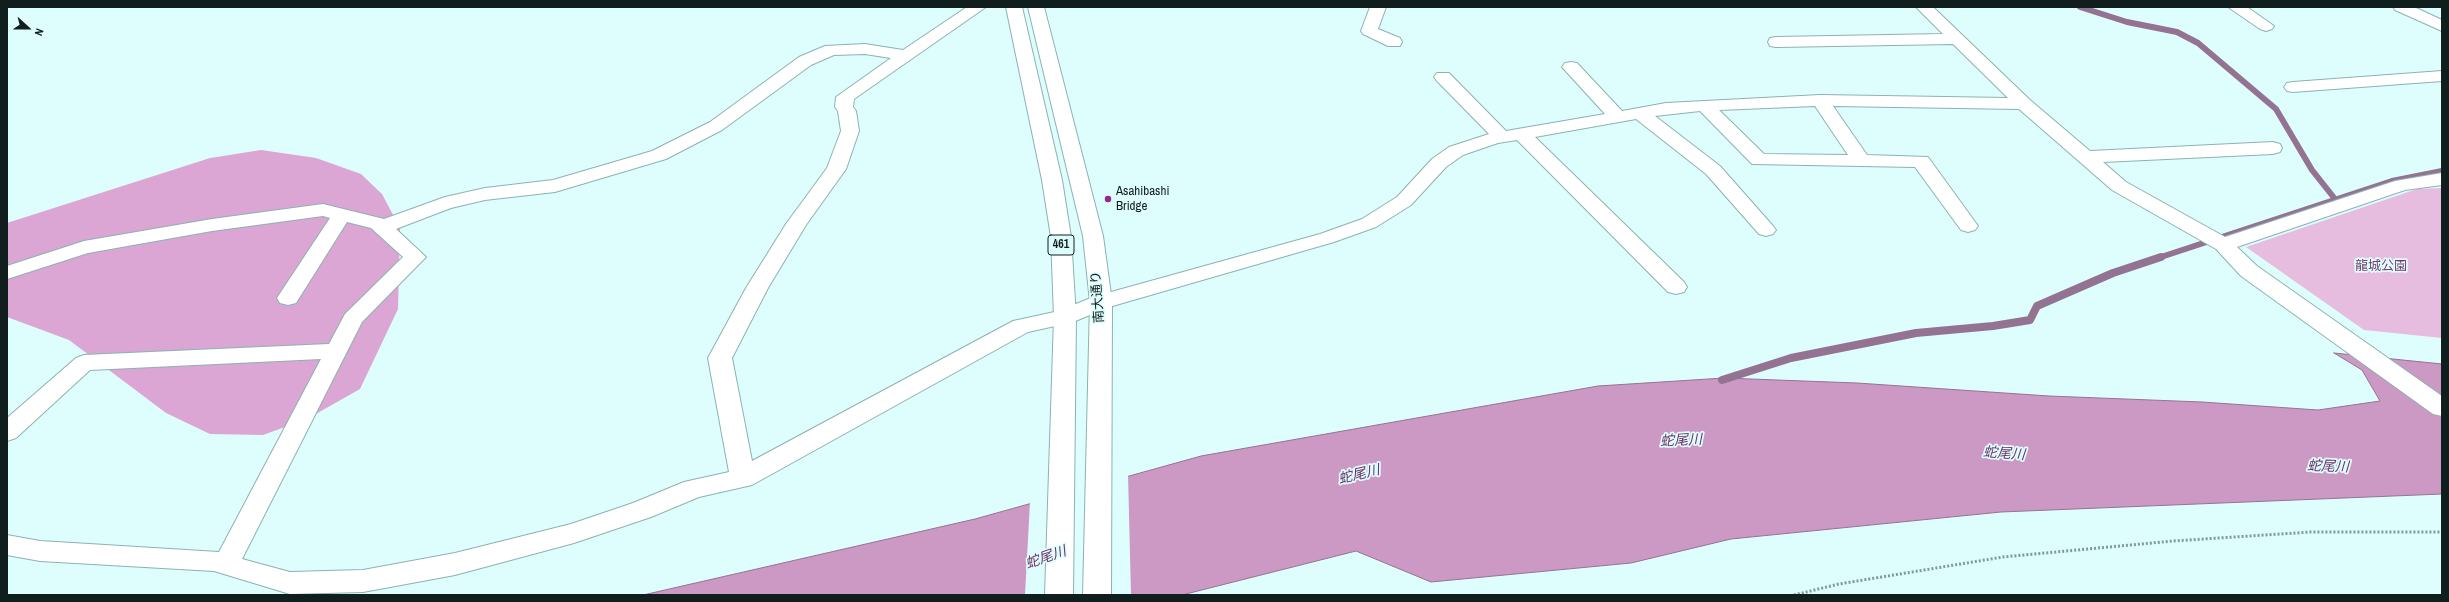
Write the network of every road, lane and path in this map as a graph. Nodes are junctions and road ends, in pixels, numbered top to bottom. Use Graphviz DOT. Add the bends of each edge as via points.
graph roads {
  1 [pos="978,7"];
  2 [pos="1014,7"];
  3 [pos="1036,7"];
  4 [pos="1378,7"];
  5 [pos="1924,7"];
  6 [pos="2236,7"];
  7 [pos="2401,7"];
  8 [pos="2266,26"];
  9 [pos="2442,26"];
  10 [pos="1956,38"];
  11 [pos="1394,42"];
  12 [pos="1776,42"];
  13 [pos="906,56"];
  14 [pos="1571,67"];
  15 [pos="2442,76"];
  16 [pos="1443,77"];
  17 [pos="2293,87"];
  18 [pos="1820,100"];
  19 [pos="2024,104"];
  20 [pos="1705,106"];
  21 [pos="1640,113"];
  22 [pos="1618,118"];
  23 [pos="1512,135"];
  24 [pos="2273,148"];
  25 [pos="2085,157"];
  26 [pos="1862,161"];
  27 [pos="2442,179"];
  28 [pos="342,215"];
  29 [pos="1968,226"];
  30 [pos="382,227"];
  31 [pos="1766,230"];
  32 [pos="2223,245"];
  33 [pos="7,273"];
  34 [pos="1676,287"];
  35 [pos="288,298"];
  36 [pos="1101,302"];
  37 [pos="1065,317"];
  38 [pos="337,351"];
  39 [pos="2442,408"];
  40 [pos="7,432"];
  41 [pos="743,478"];
  42 [pos="2442,532"];
  43 [pos="7,545"];
  44 [pos="226,564"];
  45 [pos="1058,595"];
  46 [pos="1097,595"];
  47 [pos="1794,595"];
  1 -- 13 [label="main road"];
  2 -- 37 [label="main road, 461" via="1052,180 1061,237"];
  3 -- 36 [label="main road, 南大通り / 461" via="1093,236"];
  4 -- 11 [label="main road" via="1369,30"];
  5 -- 10 [label="main road"];
  6 -- 8 [label="main road"];
  7 -- 9 [label="main road"];
  10 -- 12 [label="main road"];
  10 -- 19 [label="main road"];
  13 -- 30 [label="main road" via="866,49 831,50 805,61 716,126 658,155 555,186 485,194 445,203"];
  13 -- 41 [label="main road" via="845,97 844,107 850,131 836,169 796,224 720,358"];
  14 -- 22 [label="main road"];
  15 -- 17 [label="main road"];
  16 -- 23 [label="main road"];
  18 -- 19 [label="main road"];
  18 -- 20 [label="main road"];
  18 -- 26 [label="main road"];
  19 -- 25 [label="main road"];
  20 -- 21 [label="main road" via="1666,108"];
  20 -- 26 [label="main road" via="1759,160"];
  21 -- 22 [label="main road"];
  21 -- 31 [label="main road" via="1713,170"];
  22 -- 23 [label="main road"];
  23 -- 34 [label="main road"];
  23 -- 36 [label="main road" via="1456,151 1439,163 1404,201 1369,223 1327,238"];
  24 -- 25 [label="main road"];
  25 -- 32 [label="main road" via="2119,186"];
  26 -- 29 [label="main road" via="1921,161"];
  27 -- 32 [label="main road" via="2402,185"];
  28 -- 30 [label="main road"];
  28 -- 33 [label="main road" via="323,210 212,225 84,248"];
  28 -- 35 [label="main road"];
  30 -- 38 [label="main road" via="415,257 353,319"];
  32 -- 39 [label="main road" via="2249,271"];
  36 -- 37 [label="main road"];
  36 -- 46 [label="main road, 南大通り / 461"];
  37 -- 41 [label="main road" via="1021,326"];
  37 -- 45 [label="main road, 461" via="1063,487"];
  38 -- 40 [label="main road" via="84,363"];
  38 -- 44 [label="main road"];
  41 -- 44 [label="main road" via="693,489 642,510 574,533 455,564 363,581 290,583"];
  42 -- 47 [label="path" via="2311,532 2173,541 2003,557 1839,584"];
  43 -- 44 [label="main road" via="40,551 214,561"];
}
